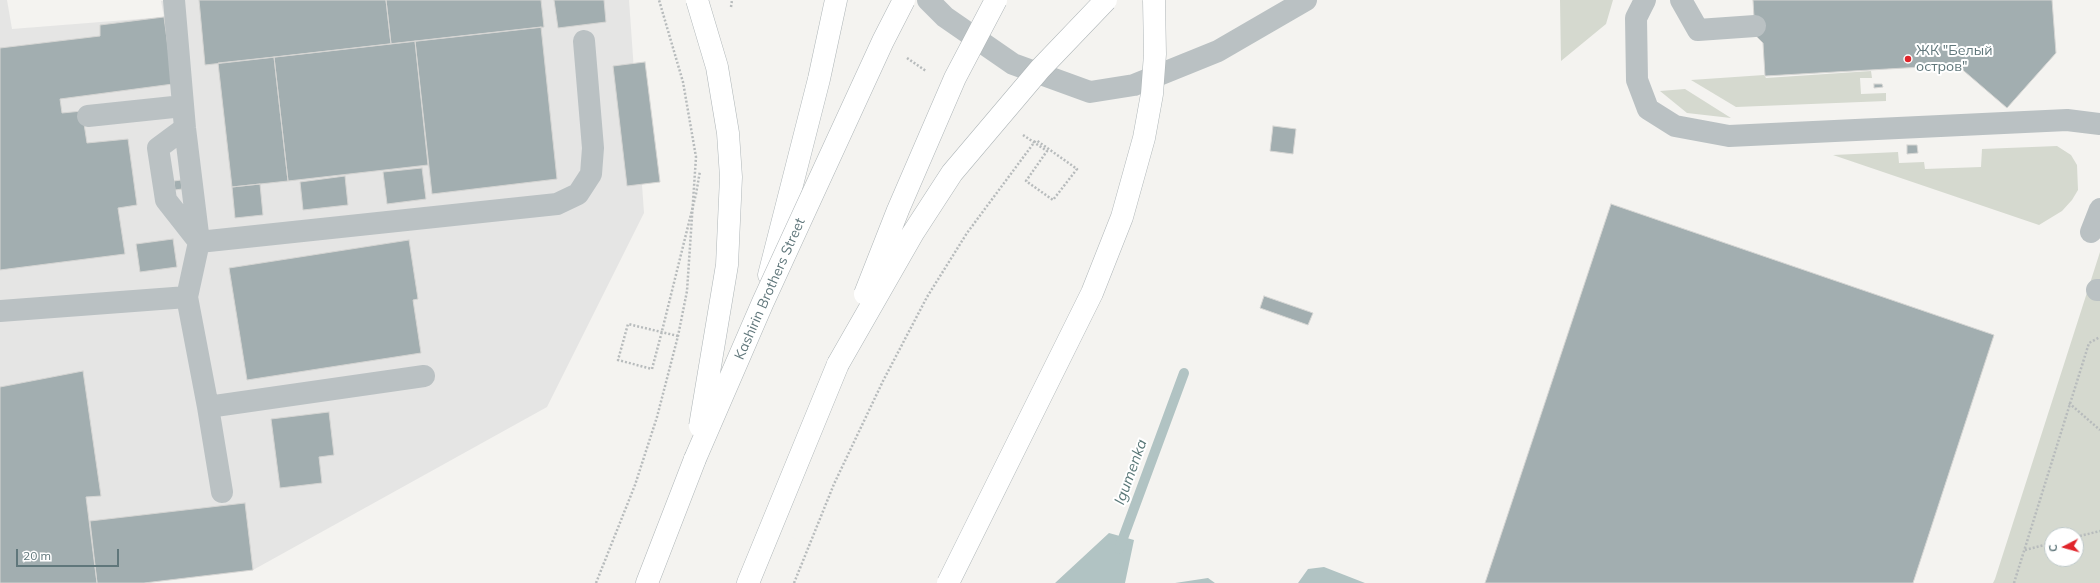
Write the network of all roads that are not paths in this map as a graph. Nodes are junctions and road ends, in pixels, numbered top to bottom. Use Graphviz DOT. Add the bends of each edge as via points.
graph roads {
  1 [pos="174,0"];
  2 [pos="697,0"];
  3 [pos="836,0"];
  4 [pos="904,0"];
  5 [pos="928,0"];
  6 [pos="996,0"];
  7 [pos="1106,0"];
  8 [pos="1154,0"];
  9 [pos="1306,0"];
  10 [pos="1645,0"];
  11 [pos="1681,0"];
  12 [pos="1754,26"];
  13 [pos="584,41"];
  14 [pos="183,106"];
  15 [pos="88,116"];
  16 [pos="2100,124"];
  17 [pos="185,128"];
  18 [pos="2100,209"];
  19 [pos="2091,232"];
  20 [pos="199,242"];
  21 [pos="187,297"];
  22 [pos="763,302"];
  23 [pos="0,311"];
  24 [pos="838,364"];
  25 [pos="424,376"];
  26 [pos="208,407"];
  27 [pos="695,459"];
  28 [pos="222,492"];
  29 [pos="647,583"];
  30 [pos="748,583"];
  31 [pos="948,583"];
  1 -- 14 [label="street"];
  2 -- 27 [label="main road, bridge" via="717,67 728,133 730,177 727,266"];
  3 -- 22 [label="main road, bridge" via="819,79"];
  4 -- 22 [label="main road, Kashirin Brothers Street, bridge"];
  5 -- 9 [label="street" via="945,17 1013,64 1090,92 1134,85 1218,50"];
  6 -- 24 [label="main road, bridge" via="946,99 898,210"];
  7 -- 24 [label="main road, bridge" via="1040,69 952,173 913,233"];
  8 -- 31 [label="main road, bridge" via="1155,54 1152,94 1144,138 1122,217 1092,293"];
  10 -- 16 [label="street" via="1636,18 1637,80 1648,109 1675,126 1729,136 2067,120"];
  11 -- 12 [label="street" via="1698,30"];
  13 -- 20 [label="street" via="593,148 591,174 578,194 557,204"];
  14 -- 15 [label="street"];
  14 -- 17 [label="street"];
  17 -- 20 [label="street"];
  17 -- 20 [label="street" via="158,148 166,200"];
  18 -- 19 [label="street"];
  20 -- 21 [label="street"];
  21 -- 23 [label="street"];
  21 -- 26 [label="street"];
  22 -- 27 [label="main road, Kashirin Brothers Street, bridge"];
  24 -- 30 [label="main road"];
  25 -- 26 [label="street"];
  26 -- 28 [label="street"];
  27 -- 29 [label="main road, Kashirin Brothers Street"];
}
